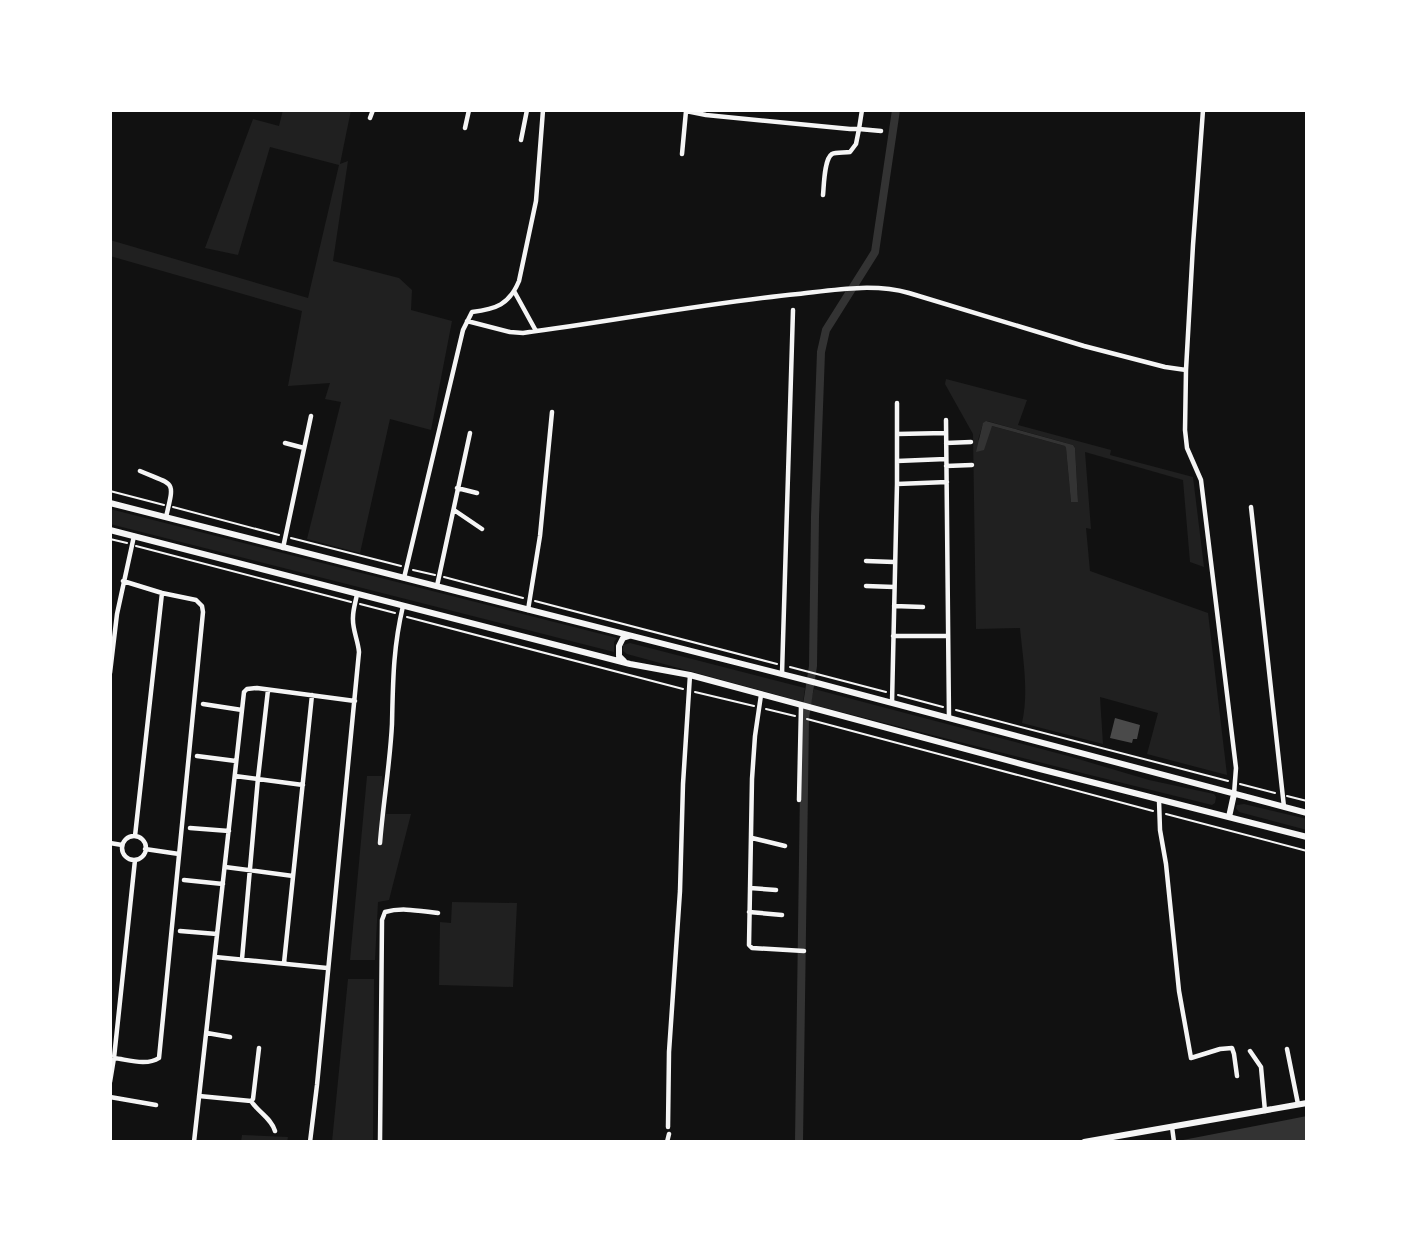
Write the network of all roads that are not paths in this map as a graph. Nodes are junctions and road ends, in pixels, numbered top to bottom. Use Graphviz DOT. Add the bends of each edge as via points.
graph roads {
  1 [pos="373,110"];
  2 [pos="469,110"];
  3 [pos="527,110"];
  4 [pos="543,110"];
  5 [pos="862,110"];
  6 [pos="1203,110"];
  7 [pos="370,118"];
  8 [pos="465,128"];
  9 [pos="859,129"];
  10 [pos="881,131"];
  11 [pos="521,140"];
  12 [pos="682,154"];
  13 [pos="823,195"];
  14 [pos="514,291"];
  15 [pos="793,310"];
  16 [pos="467,321"];
  17 [pos="536,331"];
  18 [pos="1186,370"];
  19 [pos="897,403"];
  20 [pos="552,412"];
  21 [pos="310,416"];
  22 [pos="946,419"];
  23 [pos="470,433"];
  24 [pos="946,433"];
  25 [pos="897,434"];
  26 [pos="971,442"];
  27 [pos="285,443"];
  28 [pos="946,443"];
  29 [pos="304,448"];
  30 [pos="946,459"];
  31 [pos="897,461"];
  32 [pos="972,465"];
  33 [pos="946,466"];
  34 [pos="140,471"];
  35 [pos="947,482"];
  36 [pos="897,484"];
  37 [pos="457,488"];
  38 [pos="477,493"];
  39 [pos="110,503"];
  40 [pos="1251,507"];
  41 [pos="454,510"];
  42 [pos="166,517"];
  43 [pos="482,528"];
  44 [pos="110,530"];
  45 [pos="134,536"];
  46 [pos="283,548"];
  47 [pos="866,561"];
  48 [pos="894,562"];
  49 [pos="404,578"];
  50 [pos="123,581"];
  51 [pos="866,586"];
  52 [pos="437,587"];
  53 [pos="894,587"];
  54 [pos="162,593"];
  55 [pos="357,594"];
  56 [pos="403,605"];
  57 [pos="894,606"];
  58 [pos="923,607"];
  59 [pos="528,611"];
  60 [pos="631,636"];
  61 [pos="893,636"];
  62 [pos="948,636"];
  63 [pos="625,662"];
  64 [pos="110,673"];
  65 [pos="782,674"];
  66 [pos="690,676"];
  67 [pos="268,690"];
  68 [pos="312,695"];
  69 [pos="761,695"];
  70 [pos="355,701"];
  71 [pos="892,703"];
  72 [pos="203,704"];
  73 [pos="805,707"];
  74 [pos="242,710"];
  75 [pos="949,718"];
  76 [pos="197,756"];
  77 [pos="236,761"];
  78 [pos="235,776"];
  79 [pos="258,778"];
  80 [pos="303,785"];
  81 [pos="1234,793"];
  82 [pos="1159,799"];
  83 [pos="799,800"];
  84 [pos="1284,807"];
  85 [pos="1307,813"];
  86 [pos="1229,817"];
  87 [pos="190,828"];
  88 [pos="229,831"];
  89 [pos="135,836"];
  90 [pos="1307,837"];
  91 [pos="752,838"];
  92 [pos="380,843"];
  93 [pos="110,844"];
  94 [pos="122,845"];
  95 [pos="785,846"];
  96 [pos="145,849"];
  97 [pos="179,854"];
  98 [pos="135,860"];
  99 [pos="225,867"];
  100 [pos="249,871"];
  101 [pos="293,876"];
  102 [pos="184,880"];
  103 [pos="223,884"];
  104 [pos="750,888"];
  105 [pos="776,890"];
  106 [pos="748,912"];
  107 [pos="438,913"];
  108 [pos="782,915"];
  109 [pos="180,930"];
  110 [pos="217,934"];
  111 [pos="801,951"];
  112 [pos="215,957"];
  113 [pos="242,959"];
  114 [pos="284,963"];
  115 [pos="327,968"];
  116 [pos="206,1033"];
  117 [pos="230,1037"];
  118 [pos="113,1038"];
  119 [pos="259,1048"];
  120 [pos="1287,1049"];
  121 [pos="1250,1051"];
  122 [pos="114,1058"];
  123 [pos="1237,1076"];
  124 [pos="110,1082"];
  125 [pos="199,1096"];
  126 [pos="110,1097"];
  127 [pos="251,1101"];
  128 [pos="1307,1103"];
  129 [pos="1298,1104"];
  130 [pos="156,1105"];
  131 [pos="1265,1111"];
  132 [pos="668,1127"];
  133 [pos="1172,1127"];
  134 [pos="275,1131"];
  135 [pos="668,1134"];
  136 [pos="1174,1141"];
  137 [pos="194,1142"];
  138 [pos="310,1142"];
  139 [pos="380,1142"];
  140 [pos="667,1142"];
  141 [pos="1084,1142"];
  1 -- 7 [label="street"];
  2 -- 8 [label="street"];
  3 -- 11 [label="street"];
  4 -- 14 [label="street" via="536,201"];
  5 -- 9 [label="street"];
  6 -- 18 [label="street"];
  9 -- 10 [label="street"];
  9 -- 12 [label="street" via="686,111"];
  9 -- 13 [label="street" via="850,152 829,156"];
  14 -- 16 [label="street" via="494,309 472,312"];
  14 -- 17 [label="street"];
  15 -- 65 [label="street"];
  16 -- 17 [label="street" via="510,332"];
  16 -- 49 [label="street"];
  17 -- 18 [label="street" via="772,296 885,288 1084,346"];
  18 -- 81 [label="street" via="1185,440 1201,480 1236,768"];
  19 -- 25 [label="street"];
  20 -- 59 [label="street"];
  21 -- 29 [label="street"];
  22 -- 24 [label="street"];
  23 -- 37 [label="street"];
  24 -- 25 [label="street"];
  24 -- 28 [label="street"];
  25 -- 31 [label="street"];
  26 -- 28 [label="street"];
  27 -- 29 [label="street"];
  28 -- 30 [label="street"];
  29 -- 46 [label="street"];
  30 -- 31 [label="street"];
  30 -- 33 [label="street"];
  31 -- 36 [label="street"];
  32 -- 33 [label="street"];
  33 -- 35 [label="street"];
  34 -- 42 [label="street" via="172,488"];
  35 -- 36 [label="street"];
  35 -- 62 [label="street"];
  36 -- 48 [label="street"];
  37 -- 38 [label="street"];
  37 -- 41 [label="street"];
  39 -- 42 [label="main road"];
  40 -- 84 [label="street"];
  41 -- 43 [label="street"];
  41 -- 52 [label="street"];
  42 -- 46 [label="main road"];
  44 -- 45 [label="main road"];
  45 -- 50 [label="street"];
  45 -- 55 [label="main road"];
  46 -- 49 [label="main road"];
  47 -- 48 [label="street"];
  48 -- 53 [label="street"];
  49 -- 52 [label="main road"];
  50 -- 54 [label="street"];
  50 -- 64 [label="street"];
  51 -- 53 [label="street"];
  52 -- 59 [label="main road"];
  53 -- 57 [label="street"];
  54 -- 89 [label="street"];
  54 -- 97 [label="street" via="196,600 203,612"];
  55 -- 56 [label="main road"];
  55 -- 70 [label="street" via="353,618 359,652"];
  56 -- 63 [label="main road"];
  56 -- 92 [label="street" via="394,655"];
  57 -- 58 [label="street"];
  57 -- 61 [label="street"];
  59 -- 60 [label="main road"];
  60 -- 63 [label="main road" via="623,638 619,646 619,656"];
  60 -- 65 [label="main road"];
  61 -- 62 [label="street"];
  61 -- 71 [label="street"];
  62 -- 75 [label="street"];
  63 -- 66 [label="main road"];
  65 -- 71 [label="main road"];
  66 -- 69 [label="main road"];
  66 -- 132 [label="street"];
  67 -- 68 [label="street"];
  67 -- 74 [label="street" via="247,689"];
  67 -- 79 [label="street"];
  68 -- 70 [label="street"];
  68 -- 80 [label="street"];
  69 -- 73 [label="main road"];
  69 -- 91 [label="street" via="752,779"];
  70 -- 115 [label="street"];
  71 -- 75 [label="main road"];
  72 -- 74 [label="street"];
  73 -- 82 [label="main road"];
  73 -- 83 [label="street"];
  74 -- 77 [label="street"];
  75 -- 81 [label="main road"];
  76 -- 77 [label="street"];
  77 -- 78 [label="street"];
  78 -- 79 [label="street"];
  78 -- 88 [label="street"];
  79 -- 80 [label="street"];
  79 -- 100 [label="street"];
  80 -- 101 [label="street"];
  81 -- 84 [label="main road"];
  81 -- 86 [label="main road"];
  82 -- 86 [label="main road"];
  82 -- 123 [label="street" via="1179,991 1191,1058 1232,1048"];
  84 -- 85 [label="main road"];
  86 -- 90 [label="main road"];
  87 -- 88 [label="street"];
  88 -- 99 [label="street"];
  89 -- 94 [label="street"];
  89 -- 96 [label="street"];
  91 -- 95 [label="street"];
  91 -- 104 [label="street"];
  93 -- 94 [label="street"];
  94 -- 98 [label="street" via="126,858"];
  96 -- 97 [label="street"];
  96 -- 98 [label="street"];
  97 -- 122 [label="street" via="159,1058 149,1062"];
  98 -- 118 [label="street"];
  99 -- 100 [label="street"];
  99 -- 103 [label="street"];
  100 -- 101 [label="street"];
  100 -- 113 [label="street"];
  101 -- 114 [label="street"];
  102 -- 103 [label="street"];
  103 -- 110 [label="street"];
  104 -- 105 [label="street"];
  104 -- 106 [label="street"];
  106 -- 108 [label="street"];
  106 -- 111 [label="street" via="750,947"];
  107 -- 139 [label="street" via="391,910 382,920"];
  109 -- 110 [label="street"];
  110 -- 112 [label="street"];
  112 -- 113 [label="street"];
  112 -- 116 [label="street"];
  113 -- 114 [label="street"];
  114 -- 115 [label="street"];
  115 -- 138 [label="street"];
  116 -- 117 [label="street"];
  116 -- 125 [label="street"];
  118 -- 122 [label="street"];
  119 -- 127 [label="street"];
  120 -- 129 [label="street"];
  121 -- 131 [label="street" via="1261,1067"];
  122 -- 124 [label="street"];
  125 -- 127 [label="street"];
  125 -- 137 [label="street"];
  126 -- 130 [label="street"];
  127 -- 134 [label="street"];
  128 -- 129 [label="main road"];
  129 -- 131 [label="main road"];
  131 -- 133 [label="main road"];
  133 -- 136 [label="street"];
  133 -- 141 [label="main road"];
  135 -- 140 [label="street"];
}
